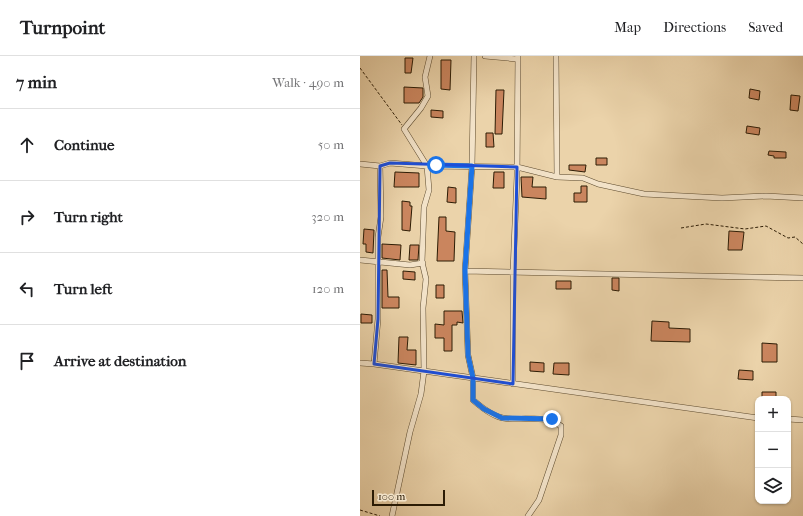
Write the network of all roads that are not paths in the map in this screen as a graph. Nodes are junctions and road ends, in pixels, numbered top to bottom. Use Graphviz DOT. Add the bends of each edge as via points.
graph roads {
  1 [pos="430,56"];
  2 [pos="474,56"];
  3 [pos="485,56"];
  4 [pos="556,56"];
  5 [pos="517,58"];
  6 [pos="360,164"];
  7 [pos="380,166"];
  8 [pos="427,166"];
  9 [pos="472,166"];
  10 [pos="517,168"];
  11 [pos="557,177"];
  12 [pos="803,198"];
  13 [pos="360,260"];
  14 [pos="378,263"];
  15 [pos="423,263"];
  16 [pos="465,270"];
  17 [pos="513,272"];
  18 [pos="803,278"];
  19 [pos="360,363"];
  20 [pos="374,364"];
  21 [pos="424,371"];
  22 [pos="473,378"];
  23 [pos="513,384"];
  24 [pos="755,418"];
  25 [pos="791,419"];
  26 [pos="803,420"];
  27 [pos="392,516"];
  28 [pos="528,516"];
  1 -- 8 [label="street" via="425,76 428,96 404,129"];
  2 -- 9 [label="street"];
  3 -- 5 [label="street"];
  4 -- 11 [label="street"];
  5 -- 10 [label="street"];
  6 -- 7 [label="street"];
  7 -- 8 [label="street" via="390,163"];
  7 -- 14 [label="street" via="381,217"];
  8 -- 9 [label="street"];
  8 -- 15 [label="street" via="429,190 424,207"];
  9 -- 10 [label="street"];
  9 -- 16 [label="street"];
  10 -- 11 [label="street"];
  10 -- 17 [label="street"];
  11 -- 12 [label="street" via="584,178 598,184 644,194 722,198"];
  13 -- 14 [label="street"];
  14 -- 15 [label="street"];
  14 -- 20 [label="street" via="378,319"];
  15 -- 21 [label="street" via="426,279"];
  16 -- 17 [label="street"];
  16 -- 22 [label="street" via="468,355"];
  17 -- 18 [label="street"];
  17 -- 23 [label="street"];
  19 -- 20 [label="street"];
  20 -- 21 [label="street"];
  21 -- 22 [label="street"];
  21 -- 27 [label="street" via="421,394 408,438"];
  22 -- 23 [label="street"];
  22 -- 28 [label="street" via="473,400 484,409 502,418 552,419 561,426 561,435 539,500"];
  23 -- 24 [label="street"];
  25 -- 26 [label="street"];
}
